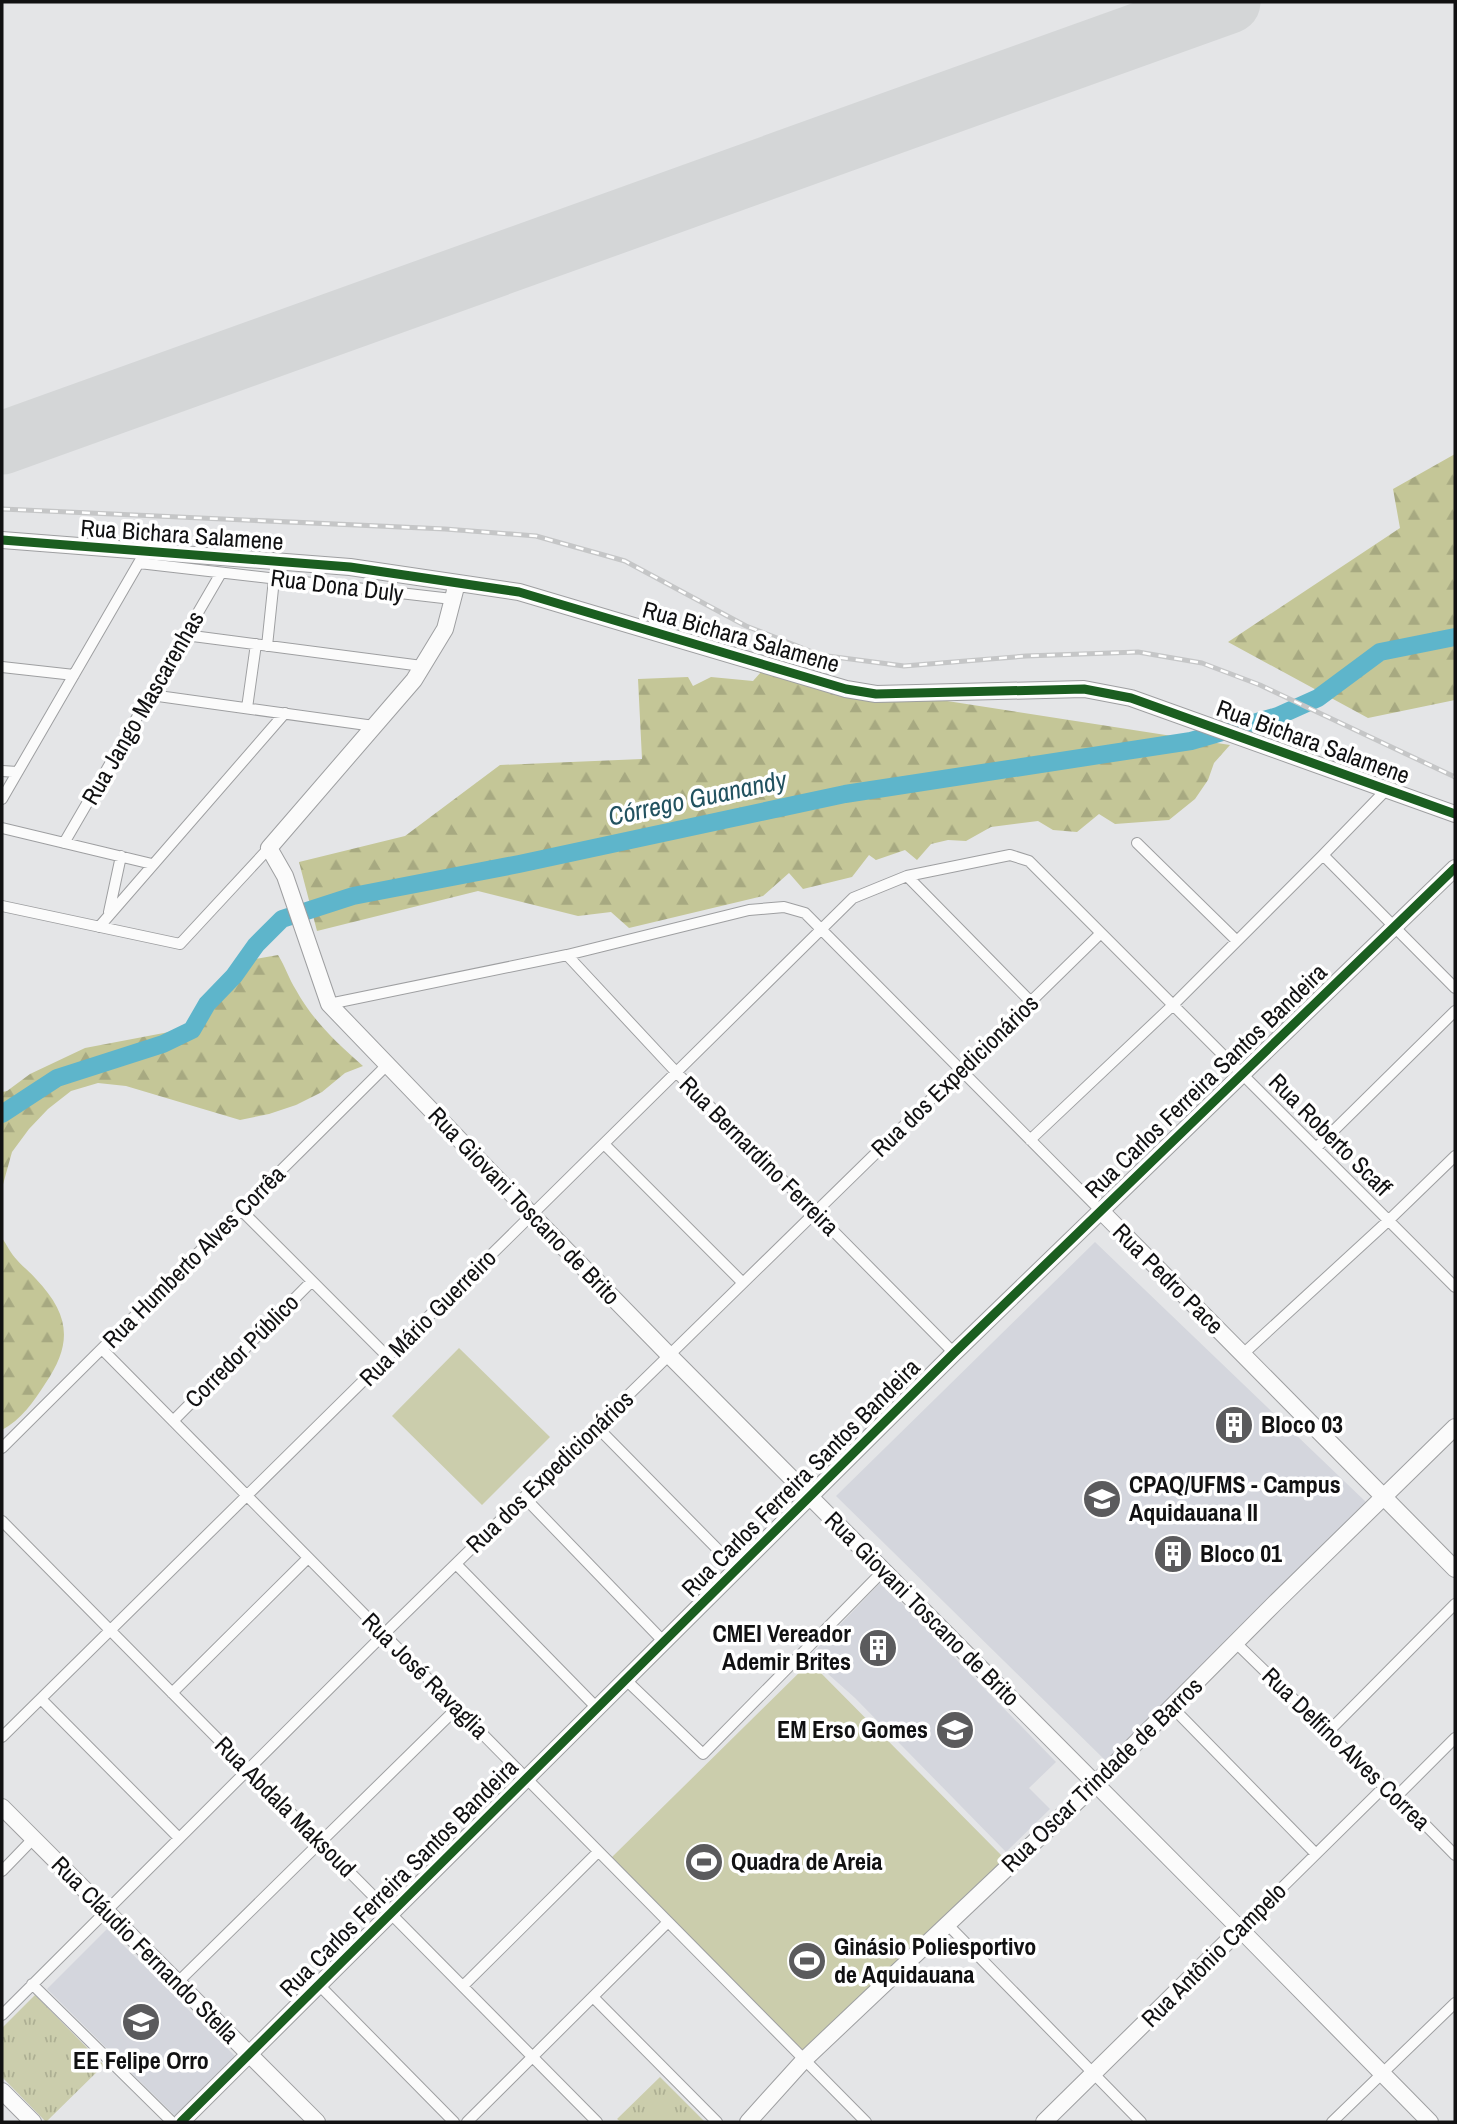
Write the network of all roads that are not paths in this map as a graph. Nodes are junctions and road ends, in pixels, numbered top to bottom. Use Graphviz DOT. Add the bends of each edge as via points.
graph roads {
  1 [pos="2,540"];
  2 [pos="142,557"];
  3 [pos="221,573"];
  4 [pos="274,579"];
  5 [pos="457,583"];
  6 [pos="452,599"];
  7 [pos="185,635"];
  8 [pos="261,645"];
  9 [pos="422,666"];
  10 [pos="2,667"];
  11 [pos="74,675"];
  12 [pos="151,695"];
  13 [pos="247,708"];
  14 [pos="285,713"];
  15 [pos="374,726"];
  16 [pos="2,771"];
  17 [pos="17,772"];
  18 [pos="1387,789"];
  19 [pos="2,799"];
  20 [pos="1455,814"];
  21 [pos="2,828"];
  22 [pos="64,843"];
  23 [pos="1137,843"];
  24 [pos="269,848"];
  25 [pos="1323,855"];
  26 [pos="121,856"];
  27 [pos="152,863"];
  28 [pos="1455,868"];
  29 [pos="908,877"];
  30 [pos="2,906"];
  31 [pos="109,915"];
  32 [pos="1395,926"];
  33 [pos="99,927"];
  34 [pos="821,930"];
  35 [pos="1101,933"];
  36 [pos="1237,941"];
  37 [pos="567,955"];
  38 [pos="1455,988"];
  39 [pos="1031,1002"];
  40 [pos="329,1004"];
  41 [pos="1173,1005"];
  42 [pos="1455,1011"];
  43 [pos="387,1065"];
  44 [pos="961,1070"];
  45 [pos="677,1072"];
  46 [pos="1241,1073"];
  47 [pos="1030,1140"];
  48 [pos="604,1144"];
  49 [pos="1316,1148"];
  50 [pos="1455,1156"];
  51 [pos="241,1210"];
  52 [pos="1100,1210"];
  53 [pos="815,1213"];
  54 [pos="531,1215"];
  55 [pos="1389,1220"];
  56 [pos="312,1281"];
  57 [pos="743,1283"];
  58 [pos="1455,1287"];
  59 [pos="102,1349"];
  60 [pos="954,1353"];
  61 [pos="1243,1354"];
  62 [pos="669,1355"];
  63 [pos="388,1357"];
  64 [pos="173,1421"];
  65 [pos="596,1426"];
  66 [pos="1455,1427"];
  67 [pos="2,1448"];
  68 [pos="247,1496"];
  69 [pos="810,1496"];
  70 [pos="524,1497"];
  71 [pos="1384,1498"];
  72 [pos="2,1521"];
  73 [pos="308,1558"];
  74 [pos="456,1564"];
  75 [pos="737,1569"];
  76 [pos="1455,1569"];
  77 [pos="884,1570"];
  78 [pos="1455,1604"];
  79 [pos="110,1630"];
  80 [pos="384,1634"];
  81 [pos="664,1642"];
  82 [pos="1236,1643"];
  83 [pos="626,1679"];
  84 [pos="172,1693"];
  85 [pos="40,1699"];
  86 [pos="1172,1707"];
  87 [pos="457,1708"];
  88 [pos="597,1708"];
  89 [pos="1328,1732"];
  90 [pos="2,1737"];
  91 [pos="1455,1738"];
  92 [pos="248,1770"];
  93 [pos="526,1779"];
  94 [pos="1094,1784"];
  95 [pos="1384,1787"];
  96 [pos="1397,1797"];
  97 [pos="2,1807"];
  98 [pos="180,1838"];
  99 [pos="33,1839"];
  100 [pos="320,1843"];
  101 [pos="598,1852"];
  102 [pos="1317,1854"];
  103 [pos="1455,1854"];
  104 [pos="2,1871"];
  105 [pos="106,1911"];
  106 [pos="390,1913"];
  107 [pos="668,1922"];
  108 [pos="948,1926"];
  109 [pos="1240,1929"];
  110 [pos="177,1983"];
  111 [pos="32,1984"];
  112 [pos="319,1985"];
  113 [pos="463,1986"];
  114 [pos="593,1997"];
  115 [pos="1455,2003"];
  116 [pos="2,2015"];
  117 [pos="249,2054"];
  118 [pos="533,2057"];
  119 [pos="804,2060"];
  120 [pos="1381,2073"];
  121 [pos="1094,2074"];
  122 [pos="2,2091"];
  123 [pos="33,2122"];
  124 [pos="172,2122"];
  125 [pos="181,2122"];
  126 [pos="317,2122"];
  127 [pos="454,2122"];
  128 [pos="467,2122"];
  129 [pos="597,2122"];
  130 [pos="718,2122"];
  131 [pos="748,2122"];
  132 [pos="866,2122"];
  133 [pos="1044,2122"];
  134 [pos="1141,2122"];
  135 [pos="1332,2122"];
  136 [pos="1430,2122"];
  1 -- 2 [label="main road, Rua Bichara Salamene"];
  2 -- 3 [label="street, Rua Dona Duly"];
  2 -- 5 [label="main road, Rua Bichara Salamene" via="350,567"];
  2 -- 11 [label="street"];
  3 -- 4 [label="street, Rua Dona Duly"];
  3 -- 7 [label="street, Rua Jango Mascarenhas"];
  4 -- 6 [label="street, Rua Dona Duly"];
  4 -- 8 [label="street"];
  5 -- 6 [label="main road"];
  5 -- 18 [label="main road, Rua Bichara Salamene" via="519,592 846,689 876,694 1084,689 1131,698"];
  6 -- 9 [label="main road" via="445,629"];
  7 -- 8 [label="street"];
  7 -- 12 [label="street, Rua Jango Mascarenhas"];
  8 -- 9 [label="street"];
  8 -- 13 [label="street"];
  9 -- 15 [label="main road"];
  10 -- 11 [label="street"];
  11 -- 17 [label="street"];
  12 -- 13 [label="street"];
  12 -- 22 [label="street, Rua Jango Mascarenhas"];
  13 -- 14 [label="street"];
  14 -- 15 [label="street"];
  14 -- 27 [label="street"];
  15 -- 24 [label="main road"];
  16 -- 17 [label="street"];
  17 -- 19 [label="street"];
  18 -- 20 [label="main road, Rua Bichara Salamene"];
  18 -- 25 [label="street"];
  21 -- 22 [label="street"];
  22 -- 26 [label="street"];
  23 -- 36 [label="street"];
  24 -- 33 [label="street" via="180,944"];
  24 -- 40 [label="main road, Rua Giovani Toscano de Brito" via="287,881"];
  25 -- 32 [label="street"];
  25 -- 36 [label="street"];
  26 -- 27 [label="street"];
  26 -- 31 [label="street"];
  27 -- 31 [label="street"];
  28 -- 32 [label="main road, Rua Carlos Ferreira Santos Bandeira"];
  29 -- 34 [label="street, Rua Mário Guerreiro" via="853,898"];
  29 -- 35 [label="street, Rua Roberto Scaff" via="1010,855 1029,861"];
  29 -- 39 [label="street"];
  30 -- 33 [label="street"];
  31 -- 33 [label="street"];
  32 -- 38 [label="street"];
  32 -- 46 [label="main road, Rua Carlos Ferreira Santos Bandeira"];
  34 -- 37 [label="street, Rua Pedro Pace" via="805,913 784,907 749,910"];
  34 -- 44 [label="street, Rua Pedro Pace"];
  34 -- 45 [label="street, Rua Mário Guerreiro"];
  35 -- 39 [label="street, Rua dos Expedicionários"];
  35 -- 41 [label="street, Rua Roberto Scaff"];
  36 -- 41 [label="street"];
  37 -- 40 [label="street, Rua Pedro Pace"];
  37 -- 45 [label="street, Rua Bernardino Ferreira"];
  39 -- 44 [label="street, Rua dos Expedicionários"];
  40 -- 43 [label="main road, Rua Giovani Toscano de Brito"];
  41 -- 46 [label="street, Rua Roberto Scaff"];
  41 -- 47 [label="street"];
  42 -- 49 [label="street"];
  43 -- 51 [label="street, Rua Humberto Alves Corrêa"];
  43 -- 54 [label="main road, Rua Giovani Toscano de Brito"];
  44 -- 47 [label="street, Rua Pedro Pace"];
  44 -- 53 [label="street, Rua dos Expedicionários"];
  45 -- 48 [label="street, Rua Mário Guerreiro"];
  45 -- 53 [label="street, Rua Bernardino Ferreira"];
  46 -- 49 [label="street, Rua Roberto Scaff"];
  46 -- 52 [label="main road, Rua Carlos Ferreira Santos Bandeira"];
  47 -- 52 [label="street, Rua Pedro Pace"];
  48 -- 54 [label="street, Rua Mário Guerreiro"];
  48 -- 57 [label="street"];
  49 -- 55 [label="street, Rua Roberto Scaff"];
  50 -- 55 [label="street"];
  51 -- 56 [label="street"];
  51 -- 59 [label="street, Rua Humberto Alves Corrêa"];
  52 -- 60 [label="main road, Rua Carlos Ferreira Santos Bandeira"];
  52 -- 61 [label="main road, Rua Pedro Pace"];
  53 -- 57 [label="street, Rua dos Expedicionários"];
  53 -- 60 [label="street, Rua Bernardino Ferreira"];
  54 -- 62 [label="main road, Rua Giovani Toscano de Brito"];
  54 -- 63 [label="street, Rua Mário Guerreiro"];
  55 -- 58 [label="street, Rua Roberto Scaff"];
  55 -- 61 [label="street"];
  56 -- 63 [label="street"];
  56 -- 64 [label="street, Corredor Público"];
  57 -- 62 [label="street, Rua dos Expedicionários"];
  59 -- 64 [label="street, Rua José Ravaglia"];
  59 -- 67 [label="street, Rua Humberto Alves Corrêa"];
  60 -- 69 [label="main road, Rua Carlos Ferreira Santos Bandeira"];
  61 -- 71 [label="main road, Rua Pedro Pace"];
  62 -- 65 [label="street, Rua dos Expedicionários"];
  62 -- 69 [label="main road, Rua Giovani Toscano de Brito"];
  63 -- 68 [label="street, Rua Mário Guerreiro"];
  64 -- 68 [label="street, Rua José Ravaglia"];
  65 -- 70 [label="street, Rua dos Expedicionários"];
  65 -- 75 [label="street"];
  66 -- 71 [label="main road, Rua Oscar Trindade de Barros"];
  68 -- 73 [label="street, Rua José Ravaglia"];
  68 -- 79 [label="street, Rua Mário Guerreiro"];
  69 -- 75 [label="main road, Rua Carlos Ferreira Santos Bandeira"];
  69 -- 77 [label="main road, Rua Giovani Toscano de Brito"];
  70 -- 74 [label="street, Rua dos Expedicionários"];
  70 -- 81 [label="street"];
  71 -- 76 [label="main road, Rua Pedro Pace"];
  71 -- 82 [label="main road, Rua Oscar Trindade de Barros"];
  72 -- 79 [label="street, Rua Abdala Maksoud"];
  73 -- 80 [label="street, Rua José Ravaglia"];
  73 -- 84 [label="street"];
  74 -- 80 [label="street, Rua dos Expedicionários"];
  74 -- 88 [label="street"];
  75 -- 81 [label="main road, Rua Carlos Ferreira Santos Bandeira"];
  77 -- 83 [label="street" via="703,1754"];
  77 -- 94 [label="main road, Rua Giovani Toscano de Brito"];
  78 -- 89 [label="street"];
  79 -- 84 [label="street, Rua Abdala Maksoud"];
  79 -- 85 [label="street, Rua Mário Guerreiro"];
  80 -- 87 [label="street, Rua José Ravaglia"];
  80 -- 92 [label="street, Rua dos Expedicionários"];
  81 -- 83 [label="main road, Rua Carlos Ferreira Santos Bandeira"];
  82 -- 86 [label="main road, Rua Oscar Trindade de Barros"];
  82 -- 89 [label="street, Rua Delfino Alves Correa"];
  83 -- 88 [label="main road, Rua Carlos Ferreira Santos Bandeira"];
  84 -- 92 [label="street, Rua Abdala Maksoud"];
  85 -- 90 [label="street, Rua Mário Guerreiro"];
  85 -- 98 [label="street"];
  86 -- 94 [label="main road, Rua Oscar Trindade de Barros"];
  86 -- 102 [label="street"];
  87 -- 93 [label="street, Rua José Ravaglia"];
  87 -- 100 [label="street"];
  88 -- 93 [label="main road, Rua Carlos Ferreira Santos Bandeira"];
  89 -- 95 [label="street, Rua Delfino Alves Correa"];
  91 -- 96 [label="street"];
  92 -- 98 [label="street, Rua dos Expedicionários"];
  92 -- 100 [label="street, Rua Abdala Maksoud"];
  93 -- 101 [label="street, Rua José Ravaglia"];
  93 -- 106 [label="main road, Rua Carlos Ferreira Santos Bandeira"];
  94 -- 108 [label="main road, Rua Oscar Trindade de Barros"];
  94 -- 109 [label="main road, Rua Giovani Toscano de Brito"];
  95 -- 96 [label="street, Rua Delfino Alves Correa"];
  95 -- 102 [label="street, Rua Antônio Campelo"];
  96 -- 103 [label="street, Rua Delfino Alves Correa"];
  97 -- 99 [label="main road, Rua Cláudio Fernando Stella"];
  98 -- 105 [label="street, Rua dos Expedicionários"];
  99 -- 104 [label="street"];
  99 -- 105 [label="main road, Rua Cláudio Fernando Stella"];
  100 -- 106 [label="street, Rua Abdala Maksoud"];
  100 -- 110 [label="street"];
  101 -- 107 [label="street, Rua José Ravaglia"];
  101 -- 113 [label="street"];
  102 -- 109 [label="street, Rua Antônio Campelo"];
  105 -- 110 [label="main road, Rua Cláudio Fernando Stella"];
  105 -- 111 [label="street, Rua dos Expedicionários"];
  106 -- 112 [label="main road, Rua Carlos Ferreira Santos Bandeira"];
  106 -- 113 [label="street, Rua Abdala Maksoud"];
  107 -- 114 [label="street"];
  107 -- 119 [label="street, Rua José Ravaglia"];
  108 -- 119 [label="main road, Rua Oscar Trindade de Barros"];
  108 -- 121 [label="street"];
  109 -- 120 [label="main road, Rua Giovani Toscano de Brito"];
  109 -- 121 [label="main road, Rua Antônio Campelo"];
  110 -- 117 [label="main road, Rua Cláudio Fernando Stella"];
  111 -- 116 [label="street, Rua dos Expedicionários"];
  111 -- 124 [label="street"];
  112 -- 117 [label="main road, Rua Carlos Ferreira Santos Bandeira"];
  112 -- 127 [label="street"];
  113 -- 118 [label="street, Rua Abdala Maksoud"];
  114 -- 118 [label="street"];
  114 -- 130 [label="street"];
  115 -- 120 [label="street"];
  117 -- 125 [label="main road, Rua Carlos Ferreira Santos Bandeira"];
  117 -- 126 [label="main road, Rua Cláudio Fernando Stella"];
  118 -- 128 [label="street"];
  118 -- 129 [label="street, Rua Abdala Maksoud"];
  119 -- 131 [label="main road, Rua Oscar Trindade de Barros"];
  119 -- 132 [label="street, Rua José Ravaglia"];
  120 -- 135 [label="street"];
  120 -- 136 [label="main road, Rua Giovani Toscano de Brito"];
  121 -- 133 [label="main road, Rua Antônio Campelo"];
  121 -- 134 [label="street"];
  122 -- 123 [label="main road"];
}
